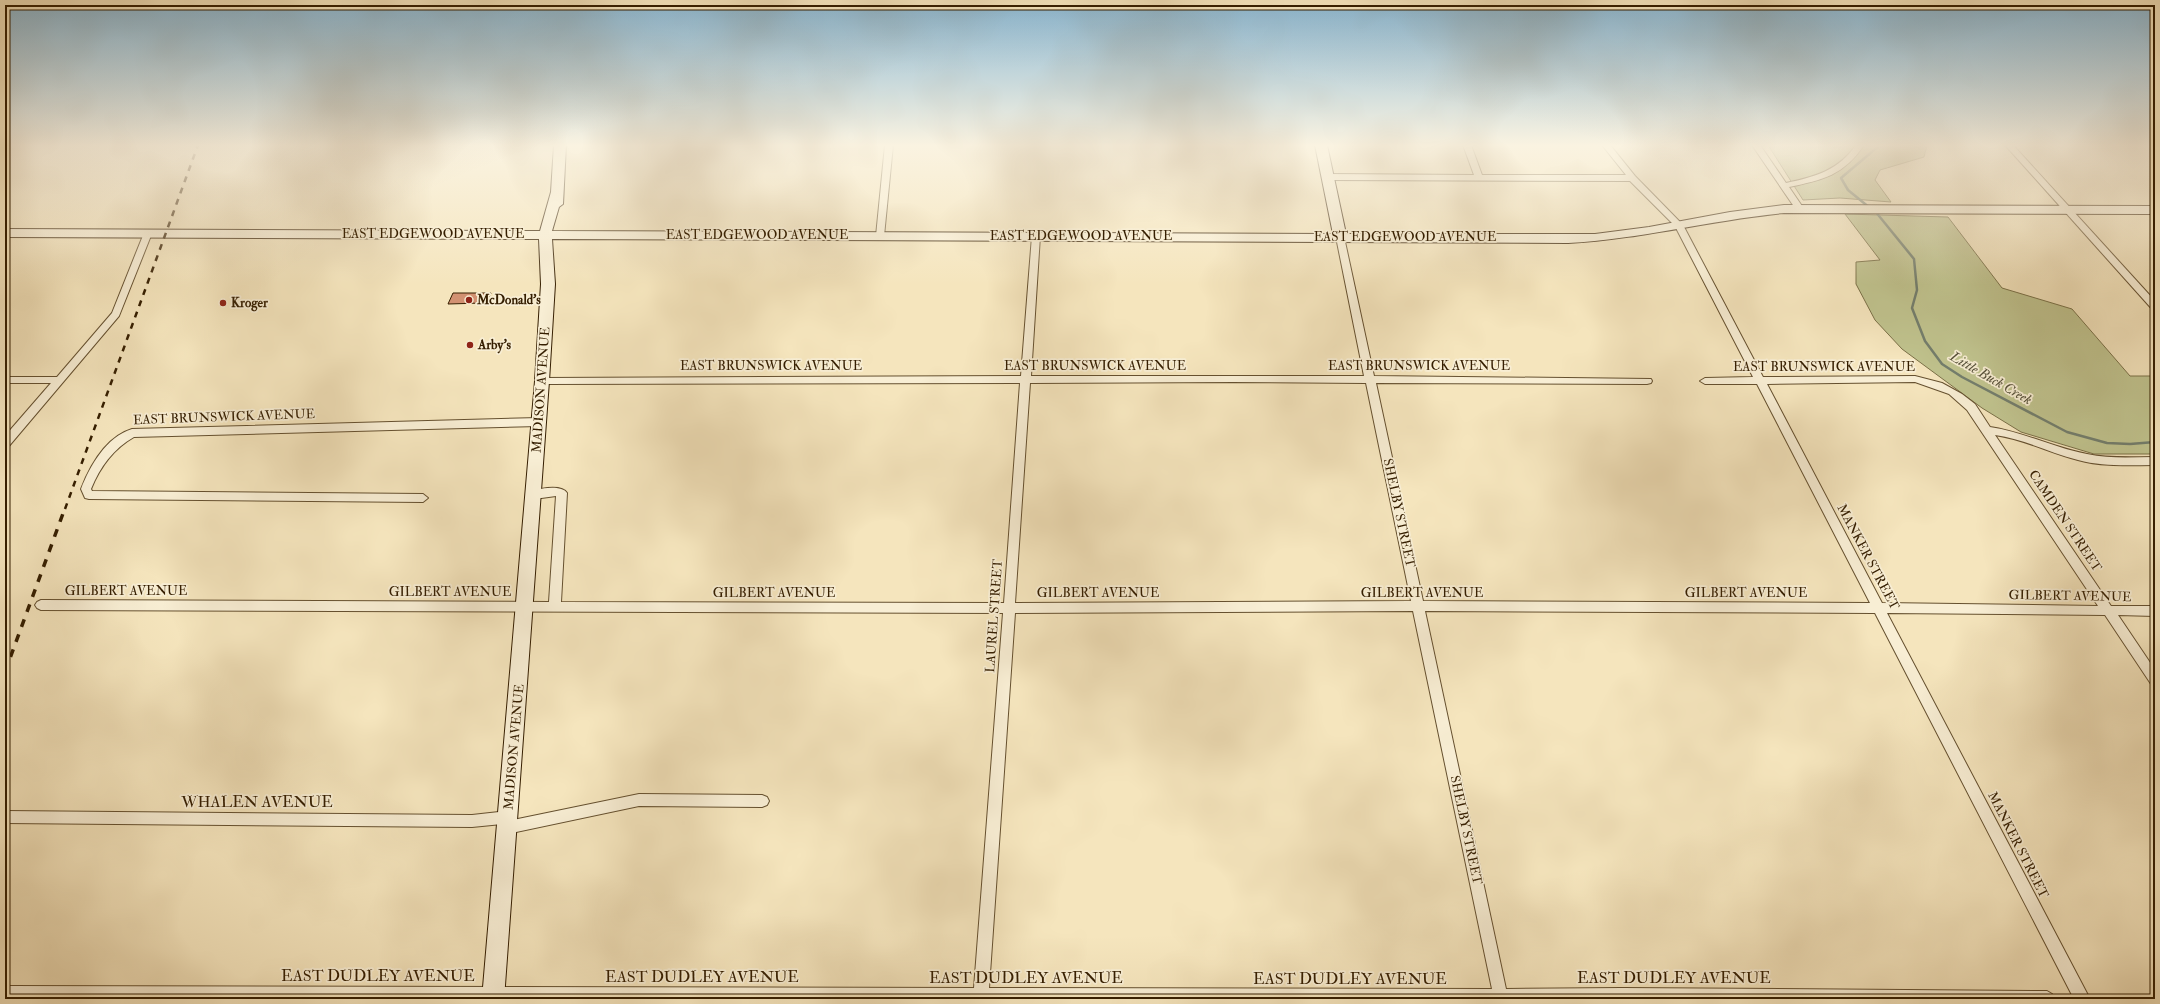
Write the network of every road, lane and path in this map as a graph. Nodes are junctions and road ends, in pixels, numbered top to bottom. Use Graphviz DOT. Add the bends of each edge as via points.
graph roads {
  1 [pos="884,192"];
  2 [pos="1331,192"];
  3 [pos="1646,192"];
  4 [pos="1788,192"];
  5 [pos="2051,192"];
  6 [pos="556,194"];
  7 [pos="1800,209"];
  8 [pos="2067,210"];
  9 [pos="2155,210"];
  10 [pos="1679,225"];
  11 [pos="148,233"];
  12 [pos="7,234"];
  13 [pos="545,235"];
  14 [pos="560,235"];
  15 [pos="880,236"];
  16 [pos="1036,236"];
  17 [pos="1340,237"];
  18 [pos="548,284"];
  19 [pos="2155,307"];
  20 [pos="5,380"];
  21 [pos="59,380"];
  22 [pos="1371,380"];
  23 [pos="542,381"];
  24 [pos="1026,381"];
  25 [pos="1647,381"];
  26 [pos="1705,381"];
  27 [pos="1760,382"];
  28 [pos="1942,387"];
  29 [pos="539,422"];
  30 [pos="1987,430"];
  31 [pos="5,443"];
  32 [pos="2155,461"];
  33 [pos="534,495"];
  34 [pos="423,498"];
  35 [pos="41,605"];
  36 [pos="525,606"];
  37 [pos="555,606"];
  38 [pos="1419,606"];
  39 [pos="1009,608"];
  40 [pos="1879,608"];
  41 [pos="2108,611"];
  42 [pos="2155,611"];
  43 [pos="2155,680"];
  44 [pos="762,801"];
  45 [pos="5,817"];
  46 [pos="507,822"];
  47 [pos="5,993"];
  48 [pos="158,996"];
  49 [pos="493,997"];
  50 [pos="981,997"];
  51 [pos="1501,998"];
  52 [pos="2047,999"];
  53 [pos="2082,999"];
  1 -- 15 [label="street"];
  2 -- 17 [label="main road, SHELBY STREET"];
  3 -- 10 [label="street, MANKER STREET"];
  4 -- 7 [label="street"];
  5 -- 8 [label="street"];
  6 -- 13 [label="main road, MADISON AVENUE"];
  6 -- 14 [label="main road, MADISON AVENUE"];
  7 -- 8 [label="main road, EAST EDGEWOOD AVENUE"];
  7 -- 10 [label="main road, EAST EDGEWOOD AVENUE" via="1742,213"];
  8 -- 9 [label="main road, EAST EDGEWOOD AVENUE"];
  8 -- 19 [label="street"];
  10 -- 17 [label="main road, EAST EDGEWOOD AVENUE" via="1622,235 1579,238"];
  10 -- 27 [label="street, MANKER STREET"];
  11 -- 12 [label="main road, EAST EDGEWOOD AVENUE"];
  11 -- 13 [label="main road, EAST EDGEWOOD AVENUE"];
  11 -- 21 [label="street" via="116,314"];
  13 -- 14 [label="main road, EAST EDGEWOOD AVENUE"];
  13 -- 18 [label="main road, MADISON AVENUE"];
  14 -- 15 [label="main road, EAST EDGEWOOD AVENUE"];
  14 -- 18 [label="main road, MADISON AVENUE"];
  15 -- 16 [label="main road, EAST EDGEWOOD AVENUE"];
  16 -- 17 [label="main road, EAST EDGEWOOD AVENUE"];
  16 -- 24 [label="street, LAUREL STREET"];
  17 -- 22 [label="street, SHELBY STREET"];
  18 -- 23 [label="main road, MADISON AVENUE"];
  20 -- 21 [label="street"];
  21 -- 31 [label="street"];
  22 -- 24 [label="street, EAST BRUNSWICK AVENUE"];
  22 -- 25 [label="street, EAST BRUNSWICK AVENUE"];
  22 -- 38 [label="street, SHELBY STREET"];
  23 -- 24 [label="street, EAST BRUNSWICK AVENUE"];
  23 -- 29 [label="main road, MADISON AVENUE"];
  24 -- 39 [label="street, LAUREL STREET"];
  26 -- 27 [label="street, EAST BRUNSWICK AVENUE"];
  27 -- 28 [label="street, EAST BRUNSWICK AVENUE" via="1915,379"];
  27 -- 40 [label="street, MANKER STREET"];
  28 -- 30 [label="street, CAMDEN STREET" via="1966,401"];
  29 -- 33 [label="main road, MADISON AVENUE"];
  29 -- 34 [label="street, EAST BRUNSWICK AVENUE" via="132,433 118,440 104,456 86,488 89,495"];
  30 -- 32 [label="street" via="2030,438 2103,462"];
  30 -- 41 [label="street, CAMDEN STREET"];
  33 -- 36 [label="main road, MADISON AVENUE"];
  33 -- 37 [label="street" via="559,491 562,493"];
  35 -- 36 [label="street, GILBERT AVENUE"];
  36 -- 37 [label="street, GILBERT AVENUE"];
  36 -- 46 [label="main road, MADISON AVENUE"];
  37 -- 39 [label="street, GILBERT AVENUE"];
  38 -- 39 [label="street, GILBERT AVENUE"];
  38 -- 40 [label="street, GILBERT AVENUE"];
  38 -- 51 [label="street, SHELBY STREET"];
  39 -- 50 [label="street, LAUREL STREET"];
  40 -- 41 [label="street, GILBERT AVENUE"];
  40 -- 53 [label="street, MANKER STREET"];
  41 -- 42 [label="street, GILBERT AVENUE"];
  41 -- 43 [label="street, CAMDEN STREET"];
  44 -- 46 [label="street, WHALEN AVENUE" via="640,800"];
  45 -- 46 [label="street, WHALEN AVENUE"];
  46 -- 49 [label="main road, MADISON AVENUE"];
  47 -- 48 [label="street, EAST DUDLEY AVENUE"];
  48 -- 49 [label="street, EAST DUDLEY AVENUE"];
  49 -- 50 [label="street, EAST DUDLEY AVENUE"];
  50 -- 51 [label="street, EAST DUDLEY AVENUE"];
  51 -- 52 [label="street, EAST DUDLEY AVENUE" via="1629,995"];
}
